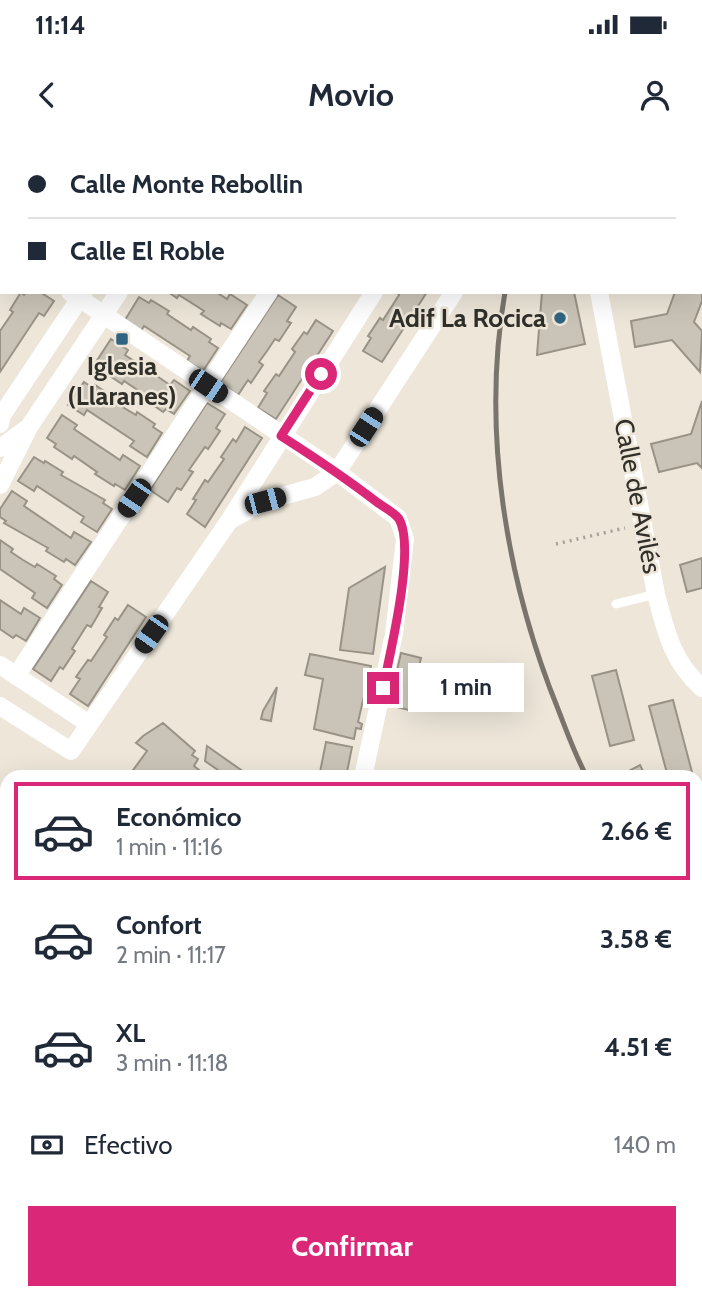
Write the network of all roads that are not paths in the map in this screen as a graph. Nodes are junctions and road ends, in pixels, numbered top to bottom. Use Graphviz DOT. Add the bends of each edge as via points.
graph roads {
  1 [pos="78,294"];
  2 [pos="118,294"];
  3 [pos="268,294"];
  4 [pos="373,294"];
  5 [pos="452,294"];
  6 [pos="599,294"];
  7 [pos="104,316"];
  8 [pos="208,386"];
  9 [pos="1,419"];
  10 [pos="29,427"];
  11 [pos="281,436"];
  12 [pos="0,447"];
  13 [pos="337,472"];
  14 [pos="0,485"];
  15 [pos="229,521"];
  16 [pos="656,594"];
  17 [pos="616,604"];
  18 [pos="0,665"];
  19 [pos="16,676"];
  20 [pos="702,688"];
  21 [pos="0,706"];
  22 [pos="89,724"];
  23 [pos="365,770"];
  1 -- 7 [label="street"];
  1 -- 9 [label="street"];
  2 -- 7 [label="street"];
  3 -- 8 [label="street"];
  4 -- 11 [label="street"];
  5 -- 13 [label="street"];
  6 -- 16 [label="street, Calle de Avilés"];
  7 -- 8 [label="street"];
  7 -- 10 [label="street"];
  8 -- 11 [label="street"];
  8 -- 19 [label="street"];
  10 -- 12 [label="street"];
  10 -- 14 [label="street"];
  11 -- 13 [label="street"];
  11 -- 15 [label="street"];
  13 -- 15 [label="street" via="315,487 265,501"];
  13 -- 23 [label="street" via="398,518 405,539 394,634"];
  15 -- 22 [label="street"];
  16 -- 17 [label="lane"];
  16 -- 20 [label="street, Calle de Avilés" via="677,660"];
  18 -- 19 [label="street"];
  19 -- 22 [label="street"];
  21 -- 22 [label="street" via="71,751"];
}
